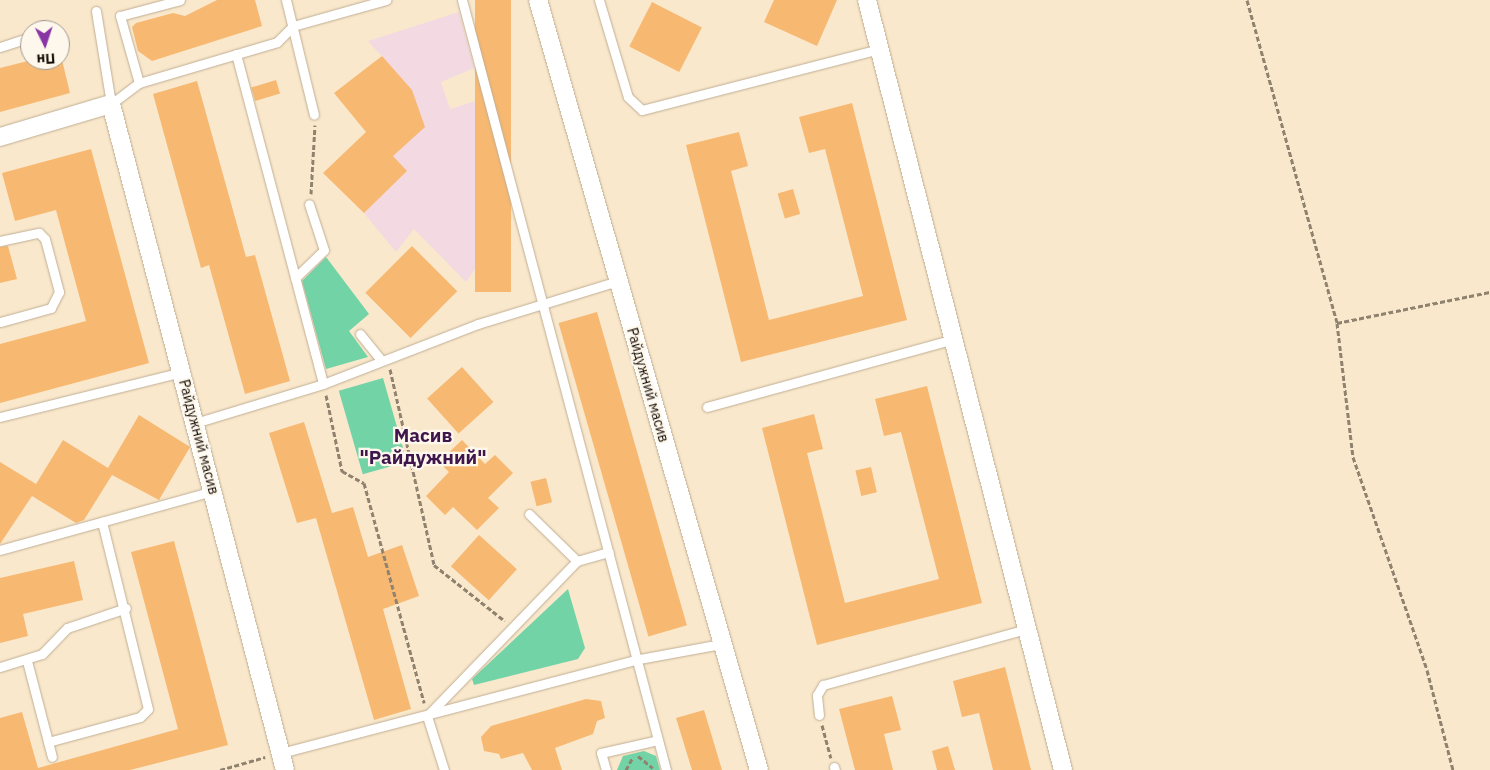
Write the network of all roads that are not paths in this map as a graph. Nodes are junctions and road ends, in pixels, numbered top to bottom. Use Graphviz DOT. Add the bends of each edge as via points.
graph roads {
  1 [pos="180,0"];
  2 [pos="286,0"];
  3 [pos="386,0"];
  4 [pos="462,0"];
  5 [pos="538,0"];
  6 [pos="599,0"];
  7 [pos="867,0"];
  8 [pos="96,11"];
  9 [pos="293,26"];
  10 [pos="20,40"];
  11 [pos="0,47"];
  12 [pos="879,49"];
  13 [pos="236,54"];
  14 [pos="139,83"];
  15 [pos="111,104"];
  16 [pos="314,115"];
  17 [pos="0,137"];
  18 [pos="309,204"];
  19 [pos="0,241"];
  20 [pos="295,278"];
  21 [pos="618,281"];
  22 [pos="545,303"];
  23 [pos="0,322"];
  24 [pos="360,334"];
  25 [pos="955,338"];
  26 [pos="384,358"];
  27 [pos="182,372"];
  28 [pos="323,384"];
  29 [pos="707,407"];
  30 [pos="0,417"];
  31 [pos="195,423"];
  32 [pos="214,491"];
  33 [pos="529,514"];
  34 [pos="102,522"];
  35 [pos="0,550"];
  36 [pos="609,552"];
  37 [pos="577,561"];
  38 [pos="126,608"];
  39 [pos="1026,629"];
  40 [pos="721,644"];
  41 [pos="639,660"];
  42 [pos="27,661"];
  43 [pos="0,668"];
  44 [pos="819,715"];
  45 [pos="427,716"];
  46 [pos="658,740"];
  47 [pos="48,742"];
  48 [pos="281,753"];
  49 [pos="52,757"];
  50 [pos="285,770"];
  51 [pos="444,770"];
  52 [pos="606,770"];
  53 [pos="666,770"];
  54 [pos="758,770"];
  55 [pos="1063,770"];
  1 -- 14 [label="lane" via="120,16"];
  2 -- 9 [label="lane"];
  3 -- 9 [label="lane"];
  4 -- 22 [label="lane"];
  5 -- 21 [label="street, Райдужний масив"];
  6 -- 12 [label="lane" via="628,96 642,110"];
  7 -- 12 [label="street"];
  8 -- 15 [label="lane"];
  9 -- 13 [label="lane" via="277,42"];
  9 -- 16 [label="lane"];
  10 -- 11 [label="lane"];
  12 -- 25 [label="street"];
  13 -- 14 [label="lane"];
  13 -- 20 [label="lane"];
  14 -- 15 [label="lane"];
  15 -- 17 [label="street"];
  15 -- 27 [label="street, Райдужний масив"];
  18 -- 20 [label="lane" via="324,250"];
  19 -- 23 [label="lane" via="39,233 45,239 59,292 51,308"];
  20 -- 28 [label="lane"];
  21 -- 22 [label="lane"];
  21 -- 40 [label="street, Райдужний масив"];
  22 -- 26 [label="lane"];
  22 -- 36 [label="lane" via="545,318"];
  24 -- 26 [label="lane"];
  25 -- 29 [label="lane"];
  25 -- 39 [label="street"];
  26 -- 28 [label="lane"];
  27 -- 30 [label="lane"];
  27 -- 31 [label="street, Райдужний масив"];
  28 -- 31 [label="lane"];
  31 -- 32 [label="street, Райдужний масив"];
  32 -- 34 [label="lane"];
  32 -- 48 [label="street, Райдужний масив"];
  33 -- 37 [label="lane"];
  34 -- 35 [label="lane"];
  34 -- 38 [label="lane"];
  36 -- 37 [label="lane"];
  36 -- 41 [label="lane"];
  37 -- 45 [label="lane"];
  38 -- 42 [label="lane" via="67,628 42,654"];
  38 -- 47 [label="lane" via="148,709 140,717"];
  39 -- 44 [label="lane" via="823,685 816,695"];
  39 -- 55 [label="street"];
  40 -- 41 [label="lane"];
  40 -- 54 [label="street, Райдужний масив"];
  41 -- 45 [label="lane"];
  41 -- 46 [label="lane"];
  42 -- 43 [label="lane"];
  42 -- 47 [label="lane"];
  45 -- 48 [label="lane"];
  45 -- 51 [label="lane"];
  46 -- 52 [label="lane" via="601,753"];
  46 -- 53 [label="lane"];
  47 -- 49 [label="lane"];
  48 -- 50 [label="street, Райдужний масив"];
}
